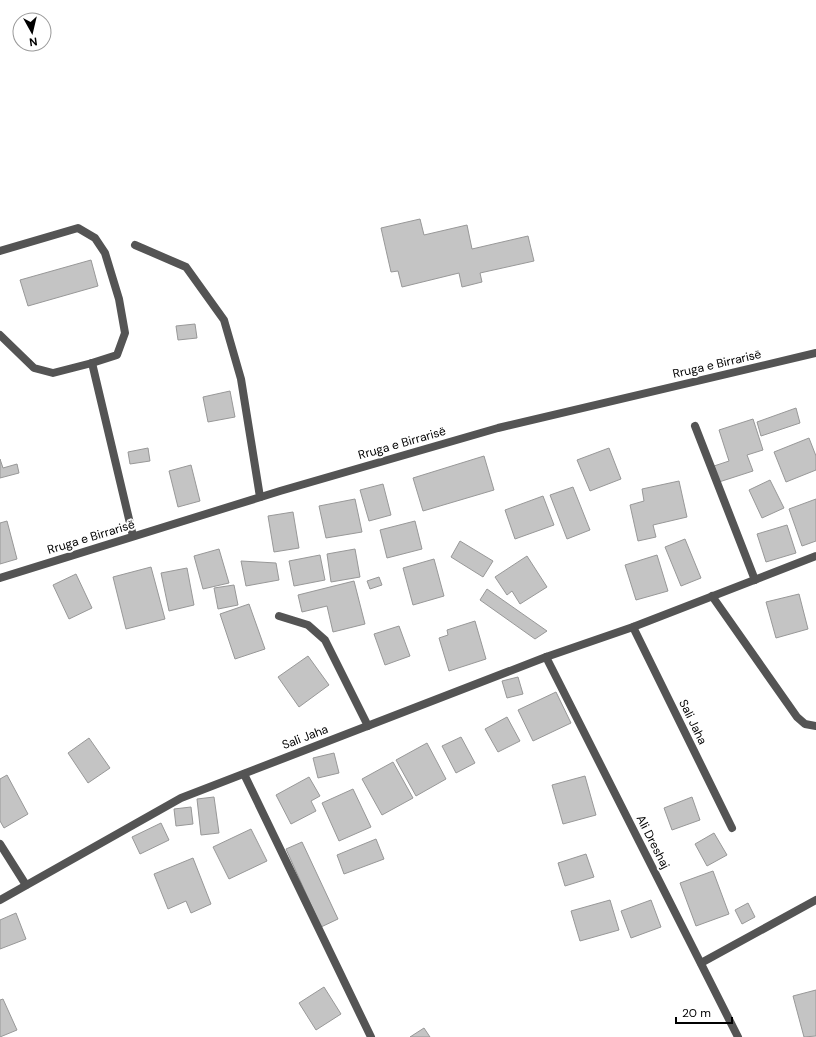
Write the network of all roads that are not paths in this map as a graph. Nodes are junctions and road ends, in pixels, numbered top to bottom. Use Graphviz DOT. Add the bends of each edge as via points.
graph roads {
  1 [pos="135,245"];
  2 [pos="0,251"];
  3 [pos="0,335"];
  4 [pos="816,353"];
  5 [pos="92,363"];
  6 [pos="696,426"];
  7 [pos="260,497"];
  8 [pos="132,536"];
  9 [pos="816,556"];
  10 [pos="0,578"];
  11 [pos="755,580"];
  12 [pos="712,596"];
  13 [pos="279,616"];
  14 [pos="633,627"];
  15 [pos="546,657"];
  16 [pos="368,726"];
  17 [pos="816,726"];
  18 [pos="244,774"];
  19 [pos="732,828"];
  20 [pos="0,844"];
  21 [pos="26,885"];
  22 [pos="0,900"];
  23 [pos="816,900"];
  24 [pos="701,963"];
  25 [pos="371,1037"];
  26 [pos="738,1037"];
  1 -- 7 [label="street" via="186,267 224,320 240,379"];
  2 -- 5 [label="street" via="78,228 95,238 104,253 120,298 125,334 117,355"];
  3 -- 5 [label="street" via="34,368 53,373"];
  4 -- 7 [label="street, Rruga e Birrarisë" via="498,428"];
  5 -- 8 [label="street"];
  6 -- 11 [label="street"];
  7 -- 8 [label="street, Rruga e Birrarisë"];
  8 -- 10 [label="street, Rruga e Birrarisë"];
  9 -- 11 [label="street, Sali Jaha"];
  11 -- 12 [label="street, Sali Jaha"];
  12 -- 14 [label="street, Sali Jaha"];
  12 -- 17 [label="street" via="797,717 806,724"];
  13 -- 16 [label="street" via="308,625 325,640"];
  14 -- 15 [label="street, Sali Jaha"];
  14 -- 19 [label="street, Sali Jaha"];
  15 -- 16 [label="street, Sali Jaha"];
  15 -- 24 [label="street, Ali Dreshaj"];
  16 -- 18 [label="street, Sali Jaha"];
  18 -- 21 [label="street, Sali Jaha" via="181,798"];
  18 -- 25 [label="street"];
  20 -- 21 [label="street"];
  21 -- 22 [label="street, Sali Jaha"];
  23 -- 24 [label="street"];
  24 -- 26 [label="street, Ali Dreshaj"];
}
